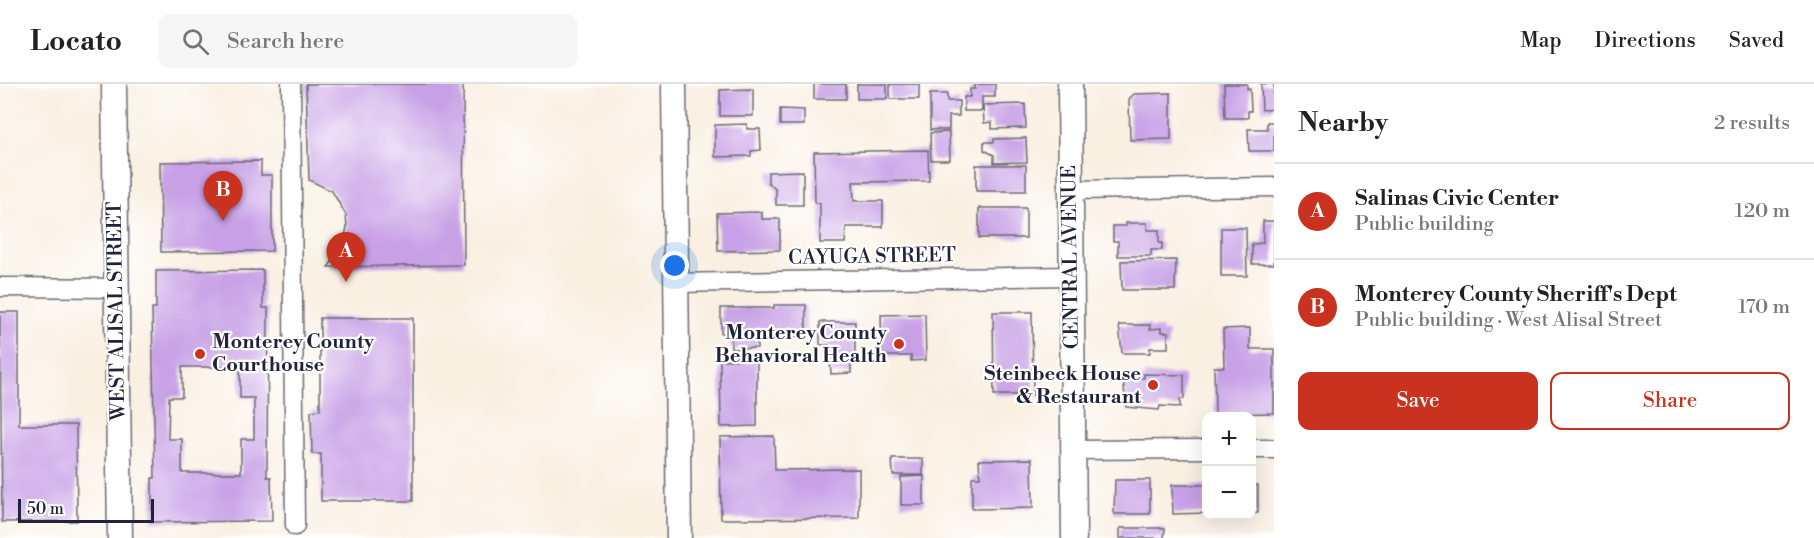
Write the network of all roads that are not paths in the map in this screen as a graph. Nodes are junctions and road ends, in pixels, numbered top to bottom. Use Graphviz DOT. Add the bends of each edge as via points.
graph roads {
  1 [pos="114,84"];
  2 [pos="291,84"];
  3 [pos="674,84"];
  4 [pos="1070,84"];
  5 [pos="1274,187"];
  6 [pos="1071,190"];
  7 [pos="1071,276"];
  8 [pos="675,283"];
  9 [pos="0,287"];
  10 [pos="117,288"];
  11 [pos="1202,449"];
  12 [pos="1256,449"];
  13 [pos="1274,449"];
  14 [pos="1073,450"];
  15 [pos="295,526"];
  16 [pos="120,538"];
  17 [pos="679,538"];
  18 [pos="1074,538"];
  1 -- 10 [label="street, WEST ALISAL STREET"];
  2 -- 15 [label="street"];
  3 -- 8 [label="street"];
  4 -- 6 [label="street, CENTRAL AVENUE"];
  5 -- 6 [label="street"];
  6 -- 7 [label="street, CENTRAL AVENUE"];
  7 -- 8 [label="street, CAYUGA STREET"];
  7 -- 14 [label="street, CENTRAL AVENUE"];
  8 -- 17 [label="street"];
  9 -- 10 [label="street"];
  10 -- 16 [label="street, WEST ALISAL STREET"];
  11 -- 14 [label="street"];
  12 -- 13 [label="street"];
  14 -- 18 [label="street, CENTRAL AVENUE"];
}
